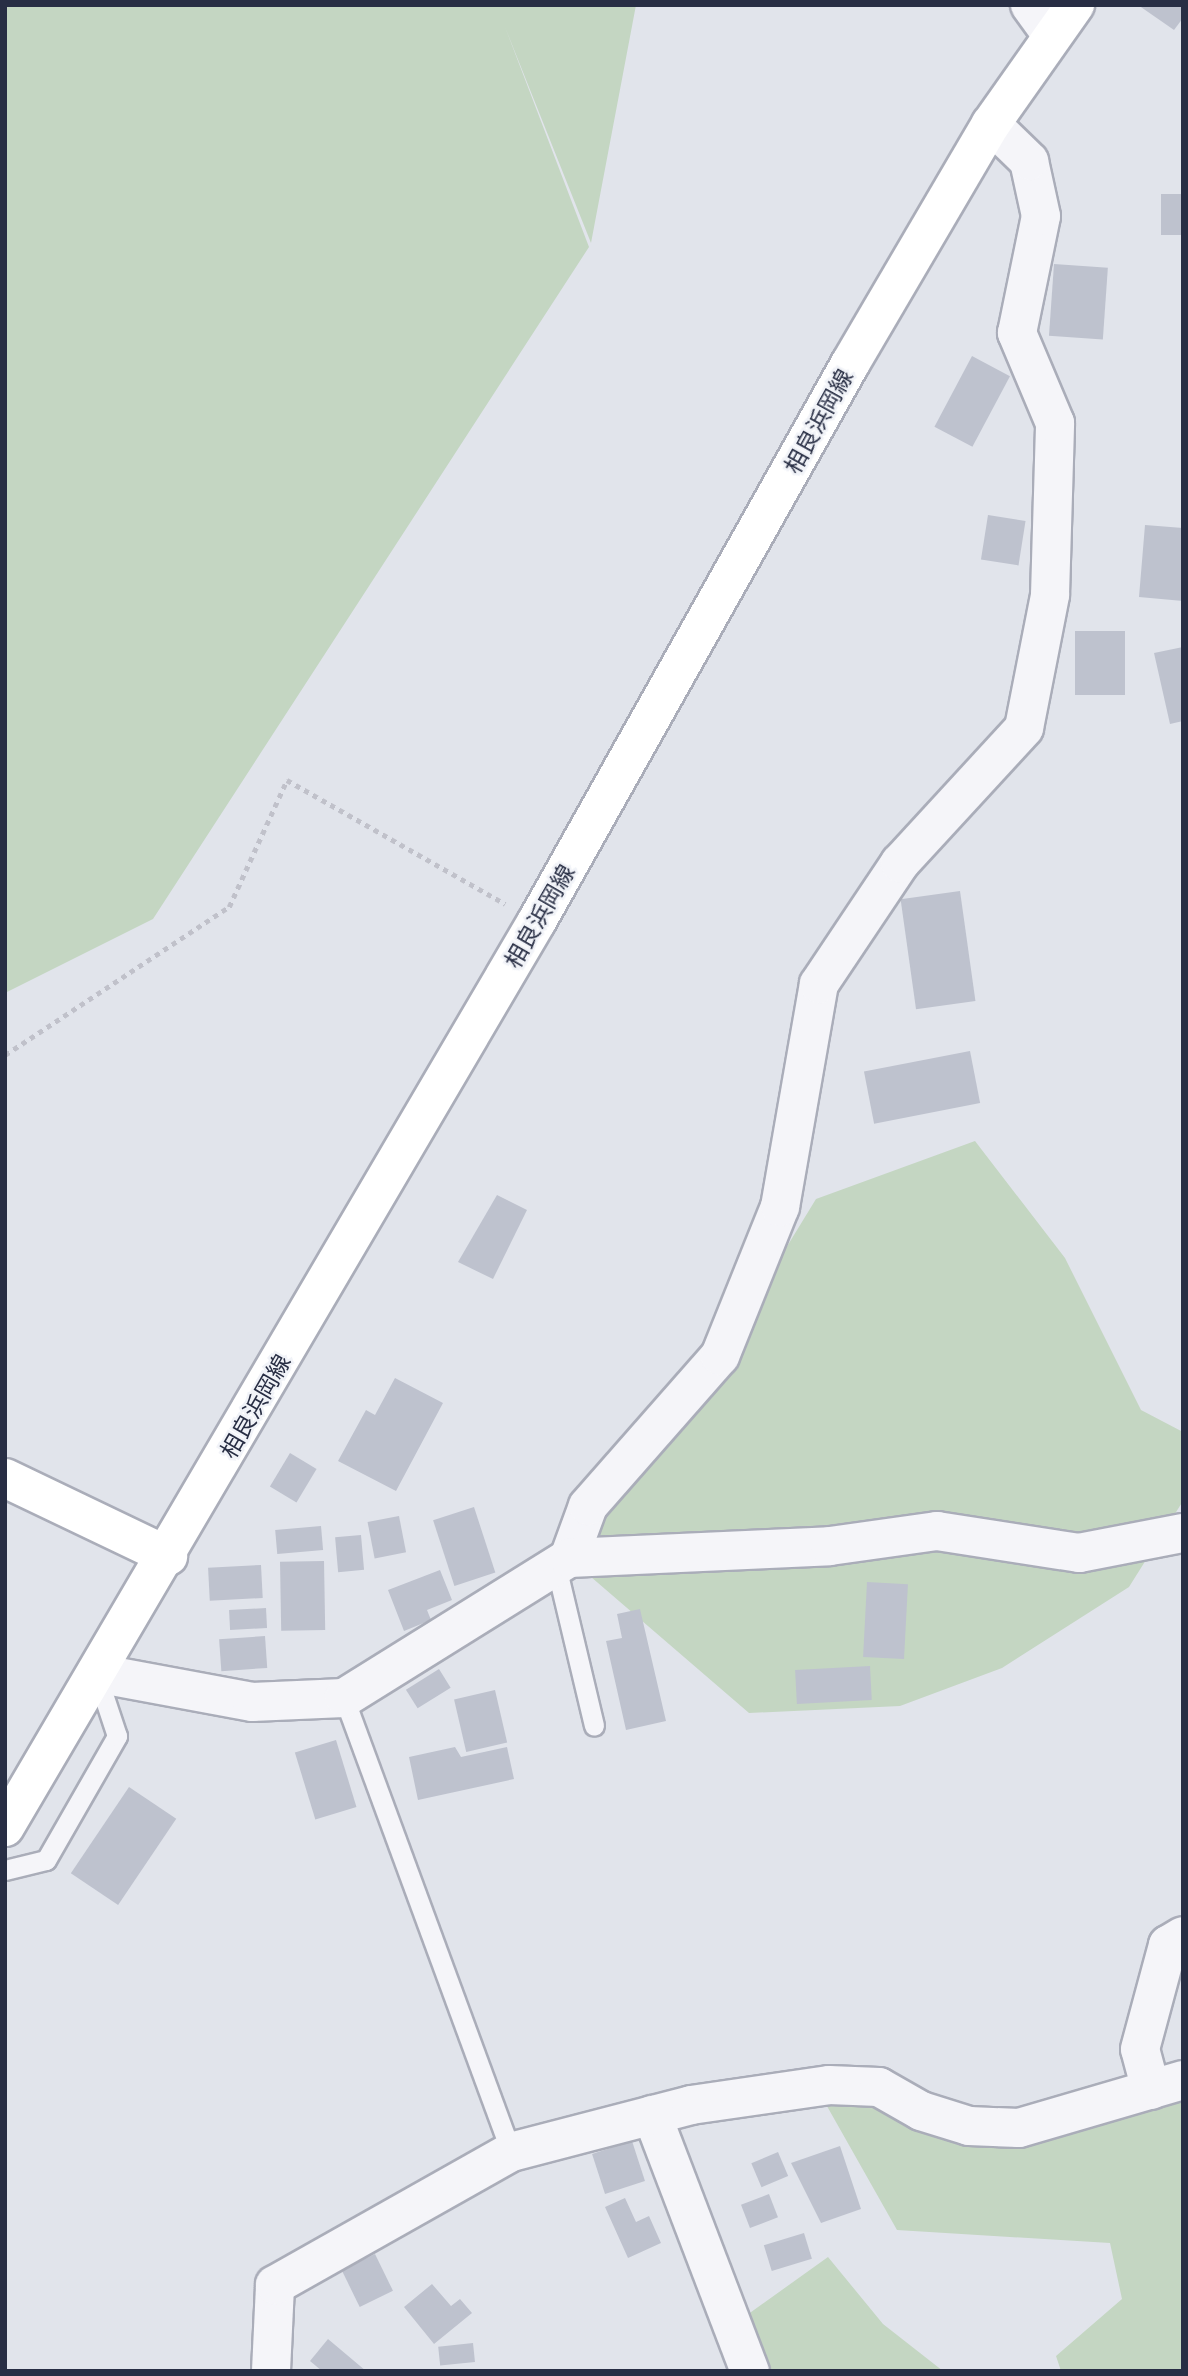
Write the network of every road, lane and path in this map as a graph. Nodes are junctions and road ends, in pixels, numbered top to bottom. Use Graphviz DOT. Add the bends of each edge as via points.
graph roads {
  1 [pos="1030,5"];
  2 [pos="1075,5"];
  3 [pos="1052,35"];
  4 [pos="991,124"];
  5 [pos="537,921"];
  6 [pos="5,1055"];
  7 [pos="5,1478"];
  8 [pos="1183,1533"];
  9 [pos="169,1556"];
  10 [pos="562,1562"];
  11 [pos="96,1674"];
  12 [pos="344,1698"];
  13 [pos="594,1726"];
  14 [pos="5,1827"];
  15 [pos="5,1870"];
  16 [pos="1183,1936"];
  17 [pos="1167,2085"];
  18 [pos="652,2115"];
  19 [pos="511,2152"];
  20 [pos="271,2371"];
  21 [pos="750,2371"];
  1 -- 3 [label="street"];
  2 -- 3 [label="main road, 相良浜岡線"];
  3 -- 4 [label="main road, 相良浜岡線"];
  4 -- 5 [label="main road, 相良浜岡線"];
  4 -- 10 [label="street" via="1029,161 1041,216 1017,333 1055,423 1050,595 1024,728 900,863 819,984 780,1207 720,1356 588,1506"];
  5 -- 6 [label="path" via="287,780 229,906"];
  5 -- 9 [label="main road, 相良浜岡線"];
  7 -- 9 [label="main road"];
  8 -- 10 [label="street" via="1079,1553 937,1531 830,1546"];
  9 -- 11 [label="main road, 相良浜岡線"];
  10 -- 12 [label="street"];
  10 -- 13 [label="lane"];
  11 -- 12 [label="street" via="252,1702"];
  11 -- 14 [label="main road, 相良浜岡線"];
  11 -- 15 [label="lane" via="117,1736 46,1860"];
  12 -- 19 [label="lane"];
  16 -- 17 [label="street" via="1168,1945 1140,2049"];
  17 -- 18 [label="street" via="1019,2128 968,2126 921,2111 879,2087 829,2085"];
  18 -- 19 [label="street"];
  18 -- 21 [label="street"];
  19 -- 20 [label="street" via="275,2285"];
}
